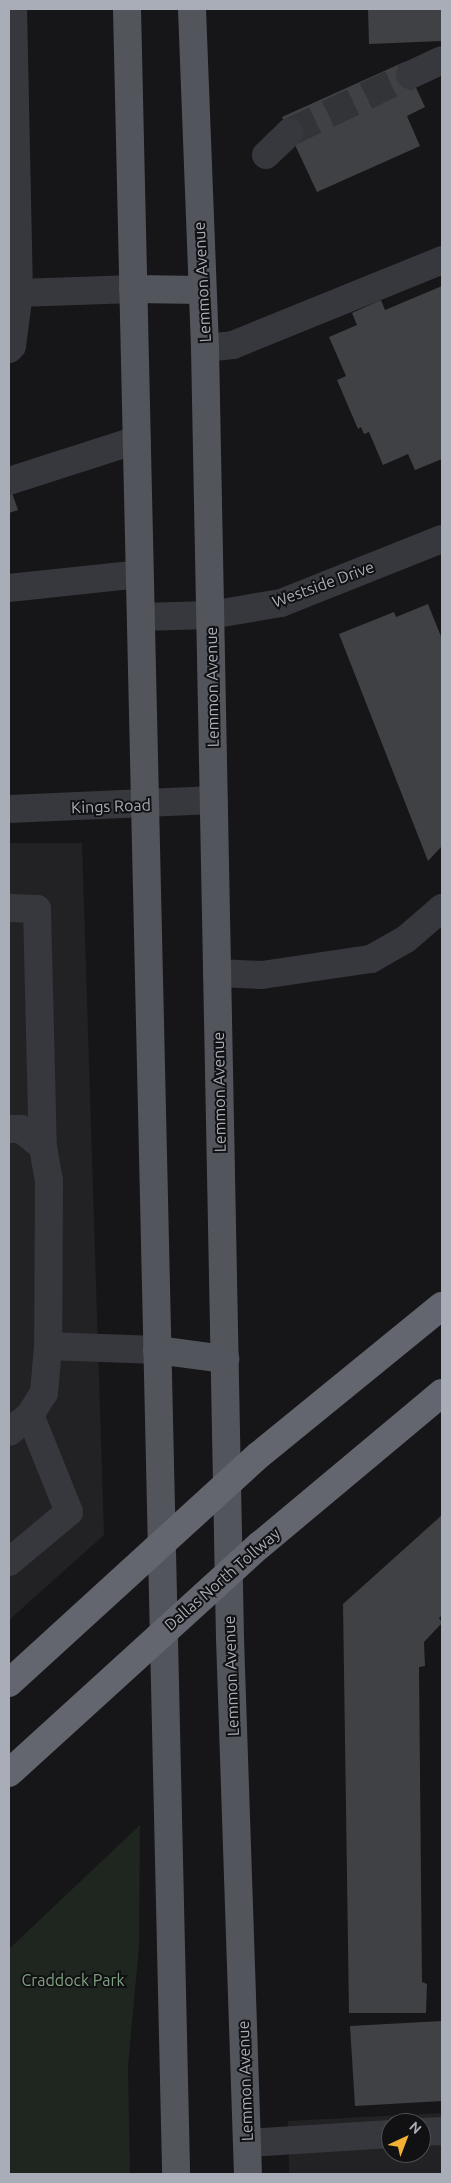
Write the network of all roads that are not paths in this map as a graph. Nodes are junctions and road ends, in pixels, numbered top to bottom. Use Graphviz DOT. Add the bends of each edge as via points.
graph roads {
  1 [pos="12,9"];
  2 [pos="127,9"];
  3 [pos="192,9"];
  4 [pos="442,60"];
  5 [pos="410,75"];
  6 [pos="290,132"];
  7 [pos="266,155"];
  8 [pos="442,260"];
  9 [pos="133,289"];
  10 [pos="202,290"];
  11 [pos="19,293"];
  12 [pos="205,348"];
  13 [pos="9,350"];
  14 [pos="137,440"];
  15 [pos="9,481"];
  16 [pos="442,539"];
  17 [pos="140,574"];
  18 [pos="9,588"];
  19 [pos="210,615"];
  20 [pos="141,617"];
  21 [pos="214,800"];
  22 [pos="145,805"];
  23 [pos="9,809"];
  24 [pos="9,908"];
  25 [pos="442,908"];
  26 [pos="217,973"];
  27 [pos="9,1129"];
  28 [pos="43,1146"];
  29 [pos="442,1306"];
  30 [pos="48,1346"];
  31 [pos="157,1350"];
  32 [pos="225,1359"];
  33 [pos="442,1393"];
  34 [pos="30,1415"];
  35 [pos="9,1432"];
  36 [pos="9,1562"];
  37 [pos="9,1683"];
  38 [pos="9,1773"];
  39 [pos="381,2135"];
  40 [pos="248,2143"];
  41 [pos="176,2174"];
  42 [pos="248,2174"];
  1 -- 11 [label="street"];
  2 -- 9 [label="main road"];
  3 -- 10 [label="main road, Lemmon Avenue"];
  4 -- 5 [label="street"];
  6 -- 7 [label="street"];
  8 -- 12 [label="street" via="233,345"];
  9 -- 10 [label="main road"];
  9 -- 11 [label="street"];
  9 -- 14 [label="main road"];
  10 -- 12 [label="main road, Lemmon Avenue"];
  11 -- 13 [label="street"];
  12 -- 19 [label="main road, Lemmon Avenue"];
  14 -- 15 [label="street"];
  14 -- 17 [label="main road"];
  16 -- 19 [label="street, Westside Drive" via="280,603"];
  17 -- 18 [label="street"];
  17 -- 20 [label="main road"];
  19 -- 20 [label="street, Westside Drive"];
  19 -- 21 [label="main road, Lemmon Avenue"];
  20 -- 22 [label="main road"];
  21 -- 22 [label="street, Kings Road"];
  21 -- 26 [label="main road, Lemmon Avenue"];
  22 -- 23 [label="street, Kings Road"];
  22 -- 31 [label="main road"];
  24 -- 28 [label="street" via="37,908"];
  25 -- 26 [label="street" via="406,939 371,959 262,975"];
  26 -- 32 [label="main road, Lemmon Avenue"];
  27 -- 28 [label="street" via="21,1129"];
  28 -- 30 [label="street" via="49,1180"];
  29 -- 37 [label="highway" via="259,1455"];
  30 -- 31 [label="street"];
  30 -- 34 [label="street" via="44,1393"];
  31 -- 32 [label="main road"];
  31 -- 41 [label="main road"];
  32 -- 40 [label="main road, Lemmon Avenue" via="230,1638"];
  33 -- 38 [label="highway, Dallas North Tollway" via="260,1545"];
  34 -- 35 [label="street"];
  34 -- 36 [label="street" via="70,1512"];
  39 -- 40 [label="street"];
  40 -- 42 [label="main road, Lemmon Avenue"];
}
